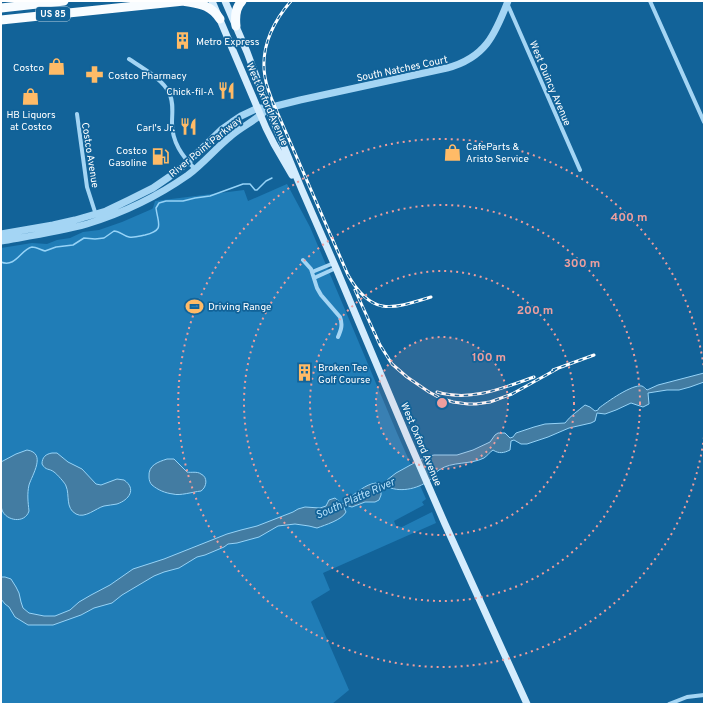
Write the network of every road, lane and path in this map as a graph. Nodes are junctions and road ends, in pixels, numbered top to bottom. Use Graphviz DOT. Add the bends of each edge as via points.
graph roads {
  1 [pos="64,1"];
  2 [pos="184,1"];
  3 [pos="212,1"];
  4 [pos="225,1"];
  5 [pos="242,1"];
  6 [pos="650,1"];
  7 [pos="508,2"];
  8 [pos="1,8"];
  9 [pos="220,19"];
  10 [pos="1,20"];
  11 [pos="236,26"];
  12 [pos="129,59"];
  13 [pos="268,108"];
  14 [pos="259,112"];
  15 [pos="76,114"];
  16 [pos="704,122"];
  17 [pos="188,162"];
  18 [pos="195,169"];
  19 [pos="580,170"];
  20 [pos="302,190"];
  21 [pos="97,217"];
  22 [pos="1,234"];
  23 [pos="1,241"];
  24 [pos="302,260"];
  25 [pos="335,265"];
  26 [pos="312,272"];
  27 [pos="314,278"];
  28 [pos="338,337"];
  29 [pos="704,695"];
  30 [pos="527,704"];
  31 [pos="669,704"];
  1 -- 8 [label="highway, US 85"];
  2 -- 9 [label="highway" via="207,7"];
  2 -- 10 [label="highway, US 85"];
  3 -- 9 [label="main road, West Oxford Avenue"];
  4 -- 11 [label="main road, West Oxford Avenue"];
  5 -- 11 [label="highway" via="236,10"];
  6 -- 16 [label="street"];
  7 -- 13 [label="street, South Natches Court" via="489,42 478,54 462,64"];
  7 -- 19 [label="street, West Quincy Avenue"];
  9 -- 14 [label="main road, West Oxford Avenue"];
  11 -- 13 [label="main road, West Oxford Avenue"];
  12 -- 17 [label="street" via="163,84 169,92 172,102 172,129 180,151"];
  13 -- 14 [label="street, River Point Parkway"];
  13 -- 20 [label="main road, West Oxford Avenue"];
  14 -- 17 [label="street, River Point Parkway" via="241,116 227,125"];
  14 -- 18 [label="street, River Point Parkway"];
  14 -- 20 [label="main road, West Oxford Avenue" via="283,161"];
  15 -- 21 [label="street, Costco Avenue" via="87,187"];
  17 -- 18 [label="street"];
  17 -- 21 [label="street, River Point Parkway" via="144,193"];
  18 -- 21 [label="street, River Point Parkway" via="127,209"];
  20 -- 25 [label="main road, West Oxford Avenue"];
  21 -- 22 [label="street, River Point Parkway"];
  21 -- 23 [label="street, River Point Parkway" via="69,228"];
  24 -- 26 [label="street"];
  25 -- 26 [label="street"];
  25 -- 27 [label="street"];
  25 -- 30 [label="main road, West Oxford Avenue" via="413,450"];
  26 -- 27 [label="street"];
  27 -- 28 [label="street" via="321,295 341,319 342,327"];
  29 -- 31 [label="street"];
}
